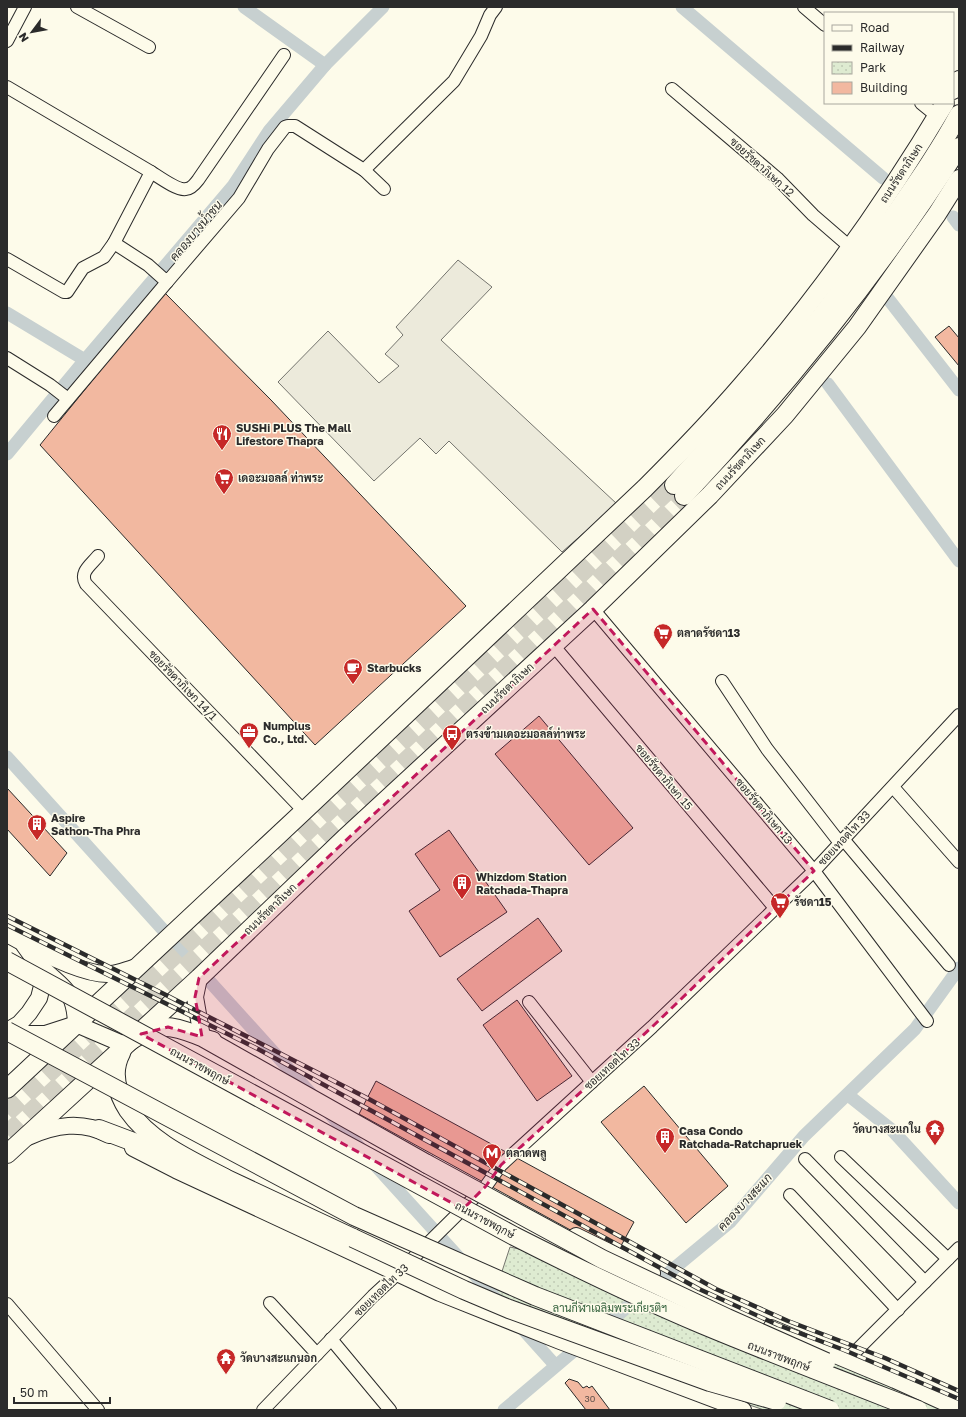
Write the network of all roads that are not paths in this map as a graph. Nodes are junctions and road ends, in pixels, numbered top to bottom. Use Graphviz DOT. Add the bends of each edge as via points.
graph roads {
  1 [pos="25,7"];
  2 [pos="77,7"];
  3 [pos="496,7"];
  4 [pos="804,7"];
  5 [pos="824,23"];
  6 [pos="7,41"];
  7 [pos="149,47"];
  8 [pos="284,55"];
  9 [pos="7,87"];
  10 [pos="672,89"];
  11 [pos="924,104"];
  12 [pos="941,110"];
  13 [pos="959,114"];
  14 [pos="959,147"];
  15 [pos="364,170"];
  16 [pos="151,172"];
  17 [pos="959,179"];
  18 [pos="384,189"];
  19 [pos="114,243"];
  20 [pos="850,247"];
  21 [pos="7,259"];
  22 [pos="165,280"];
  23 [pos="7,358"];
  24 [pos="64,396"];
  25 [pos="54,416"];
  26 [pos="98,556"];
  27 [pos="592,609"];
  28 [pos="553,645"];
  29 [pos="722,681"];
  30 [pos="959,716"];
  31 [pos="893,786"];
  32 [pos="304,811"];
  33 [pos="842,841"];
  34 [pos="959,862"];
  35 [pos="814,871"];
  36 [pos="775,908"];
  37 [pos="7,934"];
  38 [pos="24,944"];
  39 [pos="7,961"];
  40 [pos="38,964"];
  41 [pos="949,965"];
  42 [pos="137,967"];
  43 [pos="199,978"];
  44 [pos="529,1002"];
  45 [pos="927,1021"];
  46 [pos="76,1024"];
  47 [pos="7,1032"];
  48 [pos="202,1036"];
  49 [pos="125,1046"];
  50 [pos="592,1082"];
  51 [pos="7,1089"];
  52 [pos="99,1130"];
  53 [pos="26,1138"];
  54 [pos="7,1154"];
  55 [pos="841,1157"];
  56 [pos="805,1160"];
  57 [pos="225,1178"];
  58 [pos="486,1186"];
  59 [pos="790,1195"];
  60 [pos="959,1248"];
  61 [pos="948,1259"];
  62 [pos="398,1274"];
  63 [pos="925,1282"];
  64 [pos="270,1303"];
  65 [pos="7,1304"];
  66 [pos="898,1310"];
  67 [pos="331,1339"];
  68 [pos="317,1354"];
  69 [pos="847,1360"];
  70 [pos="959,1409"];
  71 [pos="98,1410"];
  72 [pos="263,1410"];
  73 [pos="390,1410"];
  74 [pos="743,1410"];
  75 [pos="811,1410"];
  76 [pos="830,1410"];
  77 [pos="918,1410"];
  78 [pos="921,1410"];
  1 -- 6 [label="street"];
  2 -- 7 [label="street"];
  3 -- 15 [label="street" via="454,80"];
  4 -- 5 [label="street"];
  8 -- 16 [label="street" via="194,185 180,189"];
  9 -- 16 [label="street"];
  10 -- 20 [label="street, ซอยรัชดาภิเษก 12" via="777,178 813,215"];
  11 -- 12 [label="street"];
  12 -- 20 [label="main road, ถนนรัชดาภิเษก" via="895,183"];
  13 -- 14 [label="main road" via="905,199 821,316 679,490 741,435 784,386 874,272"];
  15 -- 18 [label="street"];
  15 -- 22 [label="street" via="295,126 285,127 268,149 239,198"];
  16 -- 19 [label="street"];
  17 -- 27 [label="main road, ถนนรัชดาภิเษก" via="857,327 785,415 710,495"];
  19 -- 21 [label="street" via="104,257 83,268 66,292"];
  19 -- 22 [label="street" via="148,265"];
  20 -- 32 [label="main road, ถนนรัชดาภิเษก" via="771,351 712,419 633,499"];
  22 -- 24 [label="street"];
  23 -- 24 [label="street"];
  24 -- 25 [label="street"];
  26 -- 32 [label="street, ซอยรัชดาภิเษก 14/1" via="84,573 83,579 86,584"];
  27 -- 28 [label="main road, ถนนรัชดาภิเษก"];
  27 -- 35 [label="street, ซอยรัชดาภิเษก 13"];
  28 -- 36 [label="street, ซอยรัชดาภิเษก 15"];
  28 -- 43 [label="main road, ถนนรัชดาภิเษก"];
  29 -- 33 [label="street" via="767,749"];
  30 -- 31 [label="street, ซอยเทอดไท 33"];
  31 -- 33 [label="street, ซอยเทอดไท 33"];
  31 -- 34 [label="street"];
  32 -- 42 [label="main road, ถนนรัชดาภิเษก"];
  33 -- 35 [label="street, ซอยเทอดไท 33"];
  33 -- 41 [label="street"];
  35 -- 36 [label="street, ซอยเทอดไท 33"];
  35 -- 45 [label="street, ซอยรัชดาภิเษก 13"];
  36 -- 50 [label="street, ซอยเทอดไท 33"];
  37 -- 38 [label="main road"];
  38 -- 40 [label="main road"];
  38 -- 42 [label="main road" via="86,971 110,974"];
  39 -- 77 [label="main road, ถนนราชพฤกษ์, bridge" via="569,1264 700,1324"];
  40 -- 46 [label="main road" via="66,990 73,1001"];
  40 -- 47 [label="main road" via="42,986 39,998 19,1024"];
  42 -- 46 [label="main road, ถนนรัชดาภิเษก"];
  43 -- 48 [label="main road" via="195,997"];
  43 -- 49 [label="main road, ถนนรัชดาภิเษก"];
  44 -- 50 [label="street"];
  46 -- 47 [label="main road" via="45,1034"];
  46 -- 49 [label="main road"];
  46 -- 51 [label="main road, ถนนรัชดาภิเษก"];
  47 -- 76 [label="main road, bridge" via="354,1216 535,1296"];
  48 -- 49 [label="main road" via="168,1027 156,1028 146,1031"];
  48 -- 58 [label="main road, ถนนราชพฤกษ์" via="251,1056"];
  48 -- 78 [label="main road, bridge" via="427,1164 602,1259 859,1378"];
  49 -- 53 [label="main road, ถนนรัชดาภิเษก"];
  49 -- 57 [label="main road" via="116,1061 115,1073 117,1087 128,1110 160,1141"];
  50 -- 58 [label="street, ซอยเทอดไท 33" via="501,1165"];
  52 -- 53 [label="main road" via="86,1127 53,1127"];
  52 -- 57 [label="main road"];
  52 -- 62 [label="main road" via="176,1170"];
  53 -- 54 [label="main road, ถนนรัชดาภิเษก"];
  55 -- 61 [label="street"];
  56 -- 63 [label="street"];
  57 -- 75 [label="main road, bridge" via="509,1309 710,1382"];
  58 -- 62 [label="street, ซอยเทอดไท 33"];
  58 -- 69 [label="main road, ถนนราชพฤกษ์" via="670,1283 720,1307"];
  59 -- 66 [label="street"];
  60 -- 61 [label="street"];
  61 -- 63 [label="street"];
  62 -- 67 [label="street, ซอยเทอดไท 33"];
  62 -- 74 [label="main road" via="568,1344"];
  63 -- 66 [label="street"];
  64 -- 68 [label="street"];
  65 -- 71 [label="street"];
  66 -- 69 [label="street"];
  67 -- 68 [label="street, ซอยเทอดไท 33"];
  67 -- 73 [label="street"];
  68 -- 72 [label="street, ซอยเทอดไท 33"];
  69 -- 70 [label="main road, ถนนราชพฤกษ์"];
}
